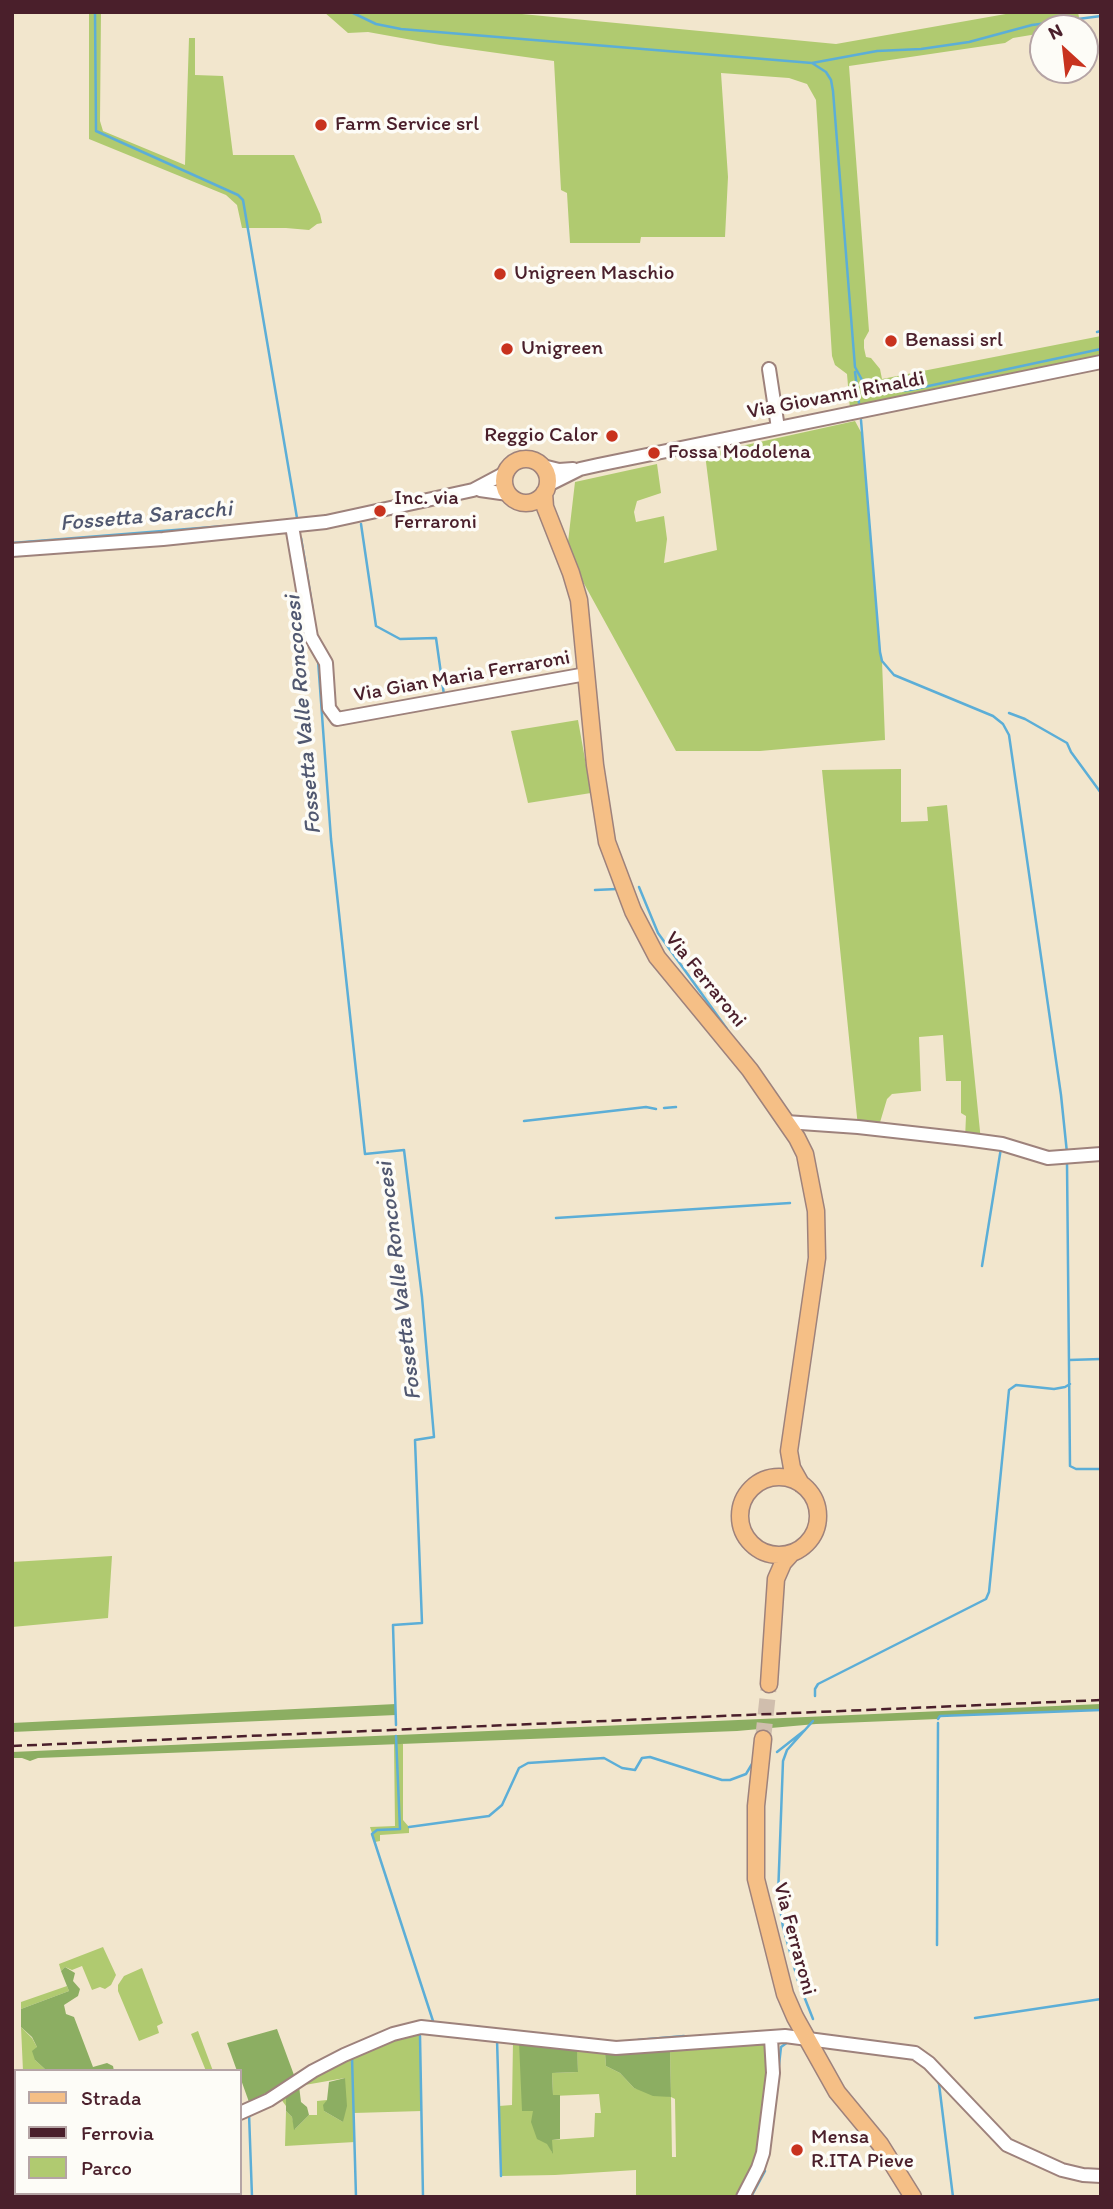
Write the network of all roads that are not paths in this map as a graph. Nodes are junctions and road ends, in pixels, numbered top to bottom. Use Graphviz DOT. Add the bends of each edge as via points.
graph roads {
  1 [pos="1101,362"];
  2 [pos="769,369"];
  3 [pos="778,428"];
  4 [pos="543,466"];
  5 [pos="580,469"];
  6 [pos="505,473"];
  7 [pos="546,489"];
  8 [pos="472,490"];
  9 [pos="508,494"];
  10 [pos="525,502"];
  11 [pos="551,524"];
  12 [pos="292,526"];
  13 [pos="12,550"];
  14 [pos="586,674"];
  15 [pos="786,1122"];
  16 [pos="1101,1154"];
  17 [pos="789,1451"];
  18 [pos="774,1477"];
  19 [pos="801,1484"];
  20 [pos="763,1552"];
  21 [pos="792,1553"];
  22 [pos="776,1579"];
  23 [pos="769,1684"];
  24 [pos="763,1739"];
  25 [pos="771,2038"];
  26 [pos="806,2038"];
  27 [pos="242,2112"];
  28 [pos="1101,2176"];
  29 [pos="743,2197"];
  30 [pos="913,2197"];
  1 -- 3 [label="street, Via Giovanni Rinaldi"];
  2 -- 3 [label="street"];
  3 -- 5 [label="street, Via Giovanni Rinaldi"];
  4 -- 5 [label="street, Via Giovanni Rinaldi"];
  4 -- 6 [label="main road" via="522,459"];
  4 -- 7 [label="main road"];
  5 -- 7 [label="street, Via Giovanni Rinaldi"];
  6 -- 8 [label="street"];
  6 -- 9 [label="main road"];
  7 -- 10 [label="main road" via="535,501"];
  7 -- 11 [label="main road, Via Ferraroni" via="545,507"];
  8 -- 9 [label="street"];
  8 -- 12 [label="street"];
  9 -- 10 [label="main road"];
  10 -- 11 [label="main road, Via Ferraroni"];
  11 -- 14 [label="main road, Via Ferraroni" via="579,600"];
  12 -- 13 [label="street"];
  12 -- 14 [label="street, Via Gian Maria Ferraroni" via="312,643 327,668 332,716 339,719"];
  14 -- 15 [label="main road, Via Ferraroni" via="607,842 640,928 657,957 728,1042"];
  15 -- 16 [label="street" via="1002,1144 1048,1158"];
  15 -- 17 [label="main road, Via Ferraroni" via="805,1154 817,1245"];
  17 -- 18 [label="main road, Via Ferraroni"];
  17 -- 19 [label="main road, Via Ferraroni"];
  18 -- 19 [label="main road"];
  18 -- 20 [label="main road" via="754,1486 740,1511 747,1538"];
  19 -- 21 [label="main road" via="815,1500 818,1521 809,1541"];
  20 -- 21 [label="main road"];
  20 -- 22 [label="main road"];
  21 -- 22 [label="main road"];
  22 -- 23 [label="main road"];
  24 -- 26 [label="main road, Via Ferraroni" via="756,1807 756,1879 785,1994"];
  25 -- 26 [label="street"];
  25 -- 27 [label="street" via="616,2048 421,2027 344,2055"];
  25 -- 29 [label="street" via="773,2073 764,2149"];
  26 -- 28 [label="street" via="915,2053 1007,2145 1062,2169"];
  26 -- 30 [label="main road, Via Ferraroni" via="837,2092 880,2144"];
}
